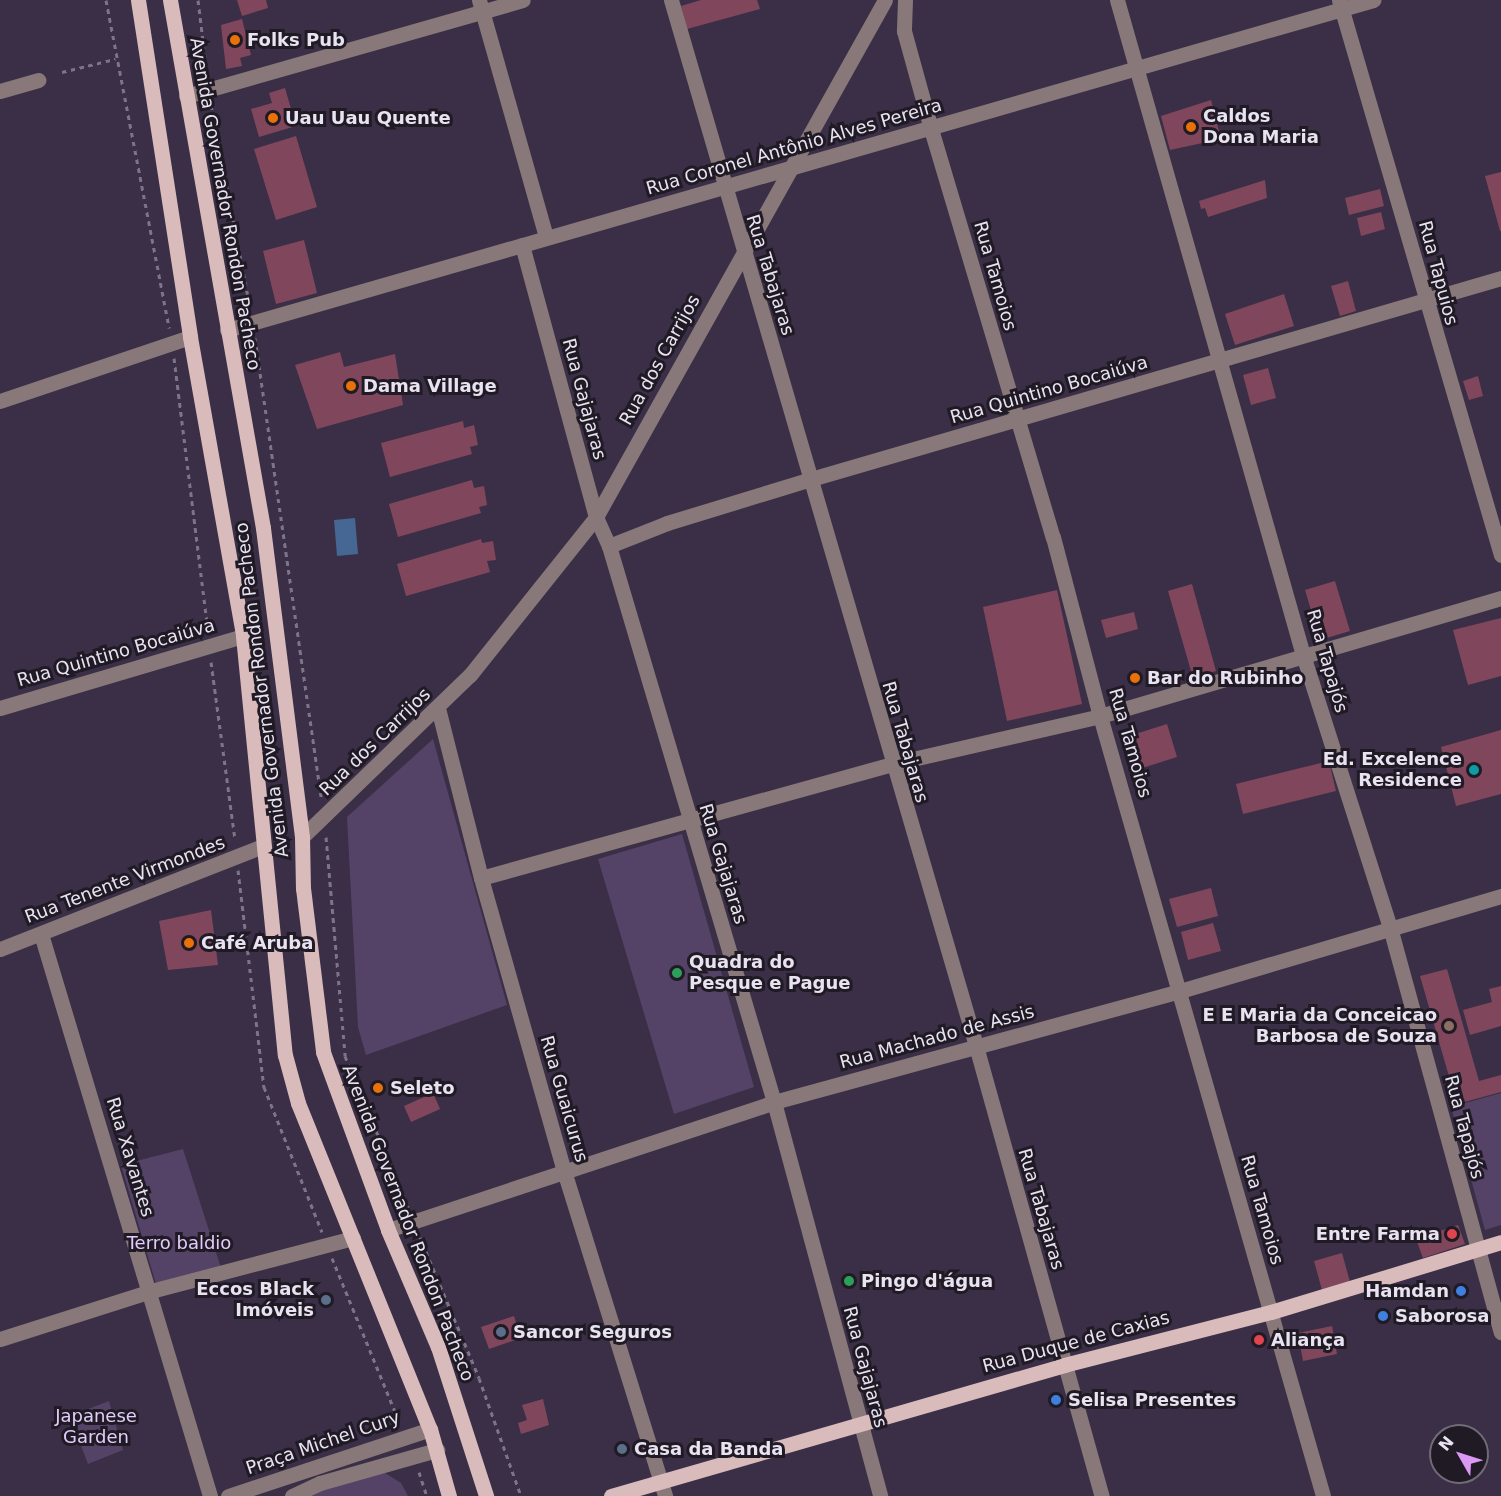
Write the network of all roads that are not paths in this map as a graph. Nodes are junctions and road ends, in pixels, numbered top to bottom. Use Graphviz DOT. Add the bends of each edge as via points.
graph roads {
  1 [pos="138,0"];
  2 [pos="170,0"];
  3 [pos="523,0"];
  4 [pos="670,0"];
  5 [pos="885,0"];
  6 [pos="905,0"];
  7 [pos="1117,0"];
  8 [pos="1373,0"];
  9 [pos="1340,5"];
  10 [pos="481,6"];
  11 [pos="1136,68"];
  12 [pos="38,80"];
  13 [pos="0,91"];
  14 [pos="186,96"];
  15 [pos="932,129"];
  16 [pos="792,168"];
  17 [pos="723,188"];
  18 [pos="546,237"];
  19 [pos="522,245"];
  20 [pos="744,254"];
  21 [pos="1501,278"];
  22 [pos="1426,303"];
  23 [pos="226,330"];
  24 [pos="190,337"];
  25 [pos="1219,361"];
  26 [pos="0,401"];
  27 [pos="1016,420"];
  28 [pos="811,479"];
  29 [pos="596,517"];
  30 [pos="609,546"];
  31 [pos="1501,555"];
  32 [pos="1501,598"];
  33 [pos="243,636"];
  34 [pos="1303,655"];
  35 [pos="0,708"];
  36 [pos="438,708"];
  37 [pos="1100,716"];
  38 [pos="891,764"];
  39 [pos="690,822"];
  40 [pos="302,837"];
  41 [pos="263,846"];
  42 [pos="481,878"];
  43 [pos="1501,896"];
  44 [pos="1391,931"];
  45 [pos="41,934"];
  46 [pos="0,949"];
  47 [pos="1180,991"];
  48 [pos="976,1046"];
  49 [pos="774,1102"];
  50 [pos="564,1171"];
  51 [pos="388,1230"];
  52 [pos="353,1238"];
  53 [pos="1501,1242"];
  54 [pos="1476,1248"];
  55 [pos="151,1291"];
  56 [pos="1270,1312"];
  57 [pos="1501,1332"];
  58 [pos="0,1338"];
  59 [pos="1064,1365"];
  60 [pos="859,1422"];
  61 [pos="430,1429"];
  62 [pos="437,1450"];
  63 [pos="663,1489"];
  64 [pos="210,1496"];
  65 [pos="228,1496"];
  66 [pos="292,1496"];
  67 [pos="449,1496"];
  68 [pos="486,1496"];
  69 [pos="611,1496"];
  70 [pos="880,1496"];
  71 [pos="1102,1496"];
  72 [pos="1323,1496"];
  1 -- 24 [label="main road, Avenida Governador Rondon Pacheco"];
  2 -- 14 [label="main road, Avenida Governador Rondon Pacheco"];
  3 -- 10 [label="street"];
  4 -- 17 [label="street, Rua Tabajaras"];
  5 -- 16 [label="street, Rua dos Carrijos"];
  6 -- 15 [label="street, Rua Tamoios" via="904,31"];
  7 -- 11 [label="street, Rua Tapajós"];
  8 -- 9 [label="street, Rua Coronel Antônio Alves Pereira"];
  9 -- 11 [label="street, Rua Coronel Antônio Alves Pereira"];
  9 -- 22 [label="street, Rua Tapuios"];
  10 -- 14 [label="street"];
  10 -- 18 [label="street"];
  11 -- 15 [label="street, Rua Coronel Antônio Alves Pereira"];
  11 -- 25 [label="street, Rua Tapajós"];
  12 -- 13 [label="street"];
  14 -- 23 [label="main road, Avenida Governador Rondon Pacheco"];
  15 -- 16 [label="street, Rua Coronel Antônio Alves Pereira"];
  15 -- 27 [label="street, Rua Tamoios"];
  16 -- 17 [label="street, Rua Coronel Antônio Alves Pereira"];
  16 -- 20 [label="street, Rua dos Carrijos"];
  17 -- 18 [label="street, Rua Coronel Antônio Alves Pereira"];
  17 -- 20 [label="street, Rua Tabajaras"];
  18 -- 19 [label="street, Rua Coronel Antônio Alves Pereira"];
  19 -- 23 [label="street, Rua Coronel Antônio Alves Pereira"];
  19 -- 29 [label="street, Rua Gajajaras"];
  20 -- 28 [label="street, Rua Tabajaras"];
  20 -- 29 [label="street, Rua dos Carrijos"];
  21 -- 22 [label="street, Rua Quintino Bocaiúva"];
  22 -- 25 [label="street, Rua Quintino Bocaiúva"];
  22 -- 31 [label="street, Rua Tapuios"];
  23 -- 40 [label="main road, Avenida Governador Rondon Pacheco" via="263,528"];
  24 -- 26 [label="street"];
  24 -- 33 [label="main road, Avenida Governador Rondon Pacheco"];
  25 -- 27 [label="street, Rua Quintino Bocaiúva"];
  25 -- 34 [label="street, Rua Tapajós"];
  27 -- 28 [label="street, Rua Quintino Bocaiúva"];
  27 -- 37 [label="street, Rua Tamoios" via="1056,547"];
  28 -- 30 [label="street, Rua Quintino Bocaiúva" via="667,523"];
  28 -- 38 [label="street, Rua Tabajaras"];
  29 -- 30 [label="street, Rua Gajajaras"];
  29 -- 36 [label="street, Rua dos Carrijos" via="470,675"];
  30 -- 39 [label="street, Rua Gajajaras"];
  32 -- 34 [label="street"];
  33 -- 35 [label="street, Rua Quintino Bocaiúva"];
  33 -- 41 [label="main road, Avenida Governador Rondon Pacheco"];
  34 -- 37 [label="street"];
  34 -- 44 [label="street, Rua Tapajós"];
  36 -- 40 [label="street, Rua dos Carrijos"];
  36 -- 42 [label="street, Rua Guaicurus"];
  37 -- 38 [label="street"];
  37 -- 47 [label="street, Rua Tamoios"];
  38 -- 39 [label="street"];
  38 -- 48 [label="street, Rua Tabajaras"];
  39 -- 42 [label="street"];
  39 -- 49 [label="street, Rua Gajajaras"];
  40 -- 51 [label="main road, Avenida Governador Rondon Pacheco" via="303,888 323,1052"];
  41 -- 45 [label="street, Rua Tenente Virmondes"];
  41 -- 52 [label="main road, Avenida Governador Rondon Pacheco" via="288,1069"];
  42 -- 50 [label="street, Rua Guaicurus"];
  43 -- 44 [label="street, Rua Machado de Assis"];
  44 -- 47 [label="street, Rua Machado de Assis"];
  44 -- 54 [label="street, Rua Tapajós"];
  45 -- 46 [label="street, Rua Tenente Virmondes"];
  45 -- 55 [label="street, Rua Xavantes"];
  47 -- 48 [label="street, Rua Machado de Assis"];
  47 -- 56 [label="street, Rua Tamoios"];
  48 -- 49 [label="street, Rua Machado de Assis"];
  48 -- 59 [label="street, Rua Tabajaras"];
  49 -- 50 [label="street, Rua Machado de Assis"];
  49 -- 60 [label="street, Rua Gajajaras"];
  50 -- 51 [label="street, Rua Machado de Assis"];
  50 -- 63 [label="street, Rua Guaicurus"];
  51 -- 68 [label="main road, Avenida Governador Rondon Pacheco" via="438,1347"];
  52 -- 55 [label="street"];
  52 -- 61 [label="main road, Avenida Governador Rondon Pacheco"];
  53 -- 54 [label="main road, Rua Duque de Caxias"];
  54 -- 56 [label="main road, Rua Duque de Caxias"];
  54 -- 57 [label="street, Rua Tapajós"];
  55 -- 58 [label="street"];
  55 -- 64 [label="street, Rua Xavantes"];
  56 -- 59 [label="main road, Rua Duque de Caxias"];
  56 -- 72 [label="street, Rua Tamoios"];
  59 -- 60 [label="main road, Rua Duque de Caxias"];
  59 -- 71 [label="street, Rua Tabajaras"];
  60 -- 63 [label="main road, Rua Duque de Caxias"];
  60 -- 70 [label="street, Rua Gajajaras"];
  61 -- 62 [label="main road, Avenida Governador Rondon Pacheco"];
  61 -- 65 [label="street, Praça Michel Cury"];
  62 -- 66 [label="street, Praça Michel Cury" via="320,1483"];
  62 -- 67 [label="main road, Avenida Governador Rondon Pacheco"];
  63 -- 69 [label="main road, Rua Duque de Caxias"];
}
